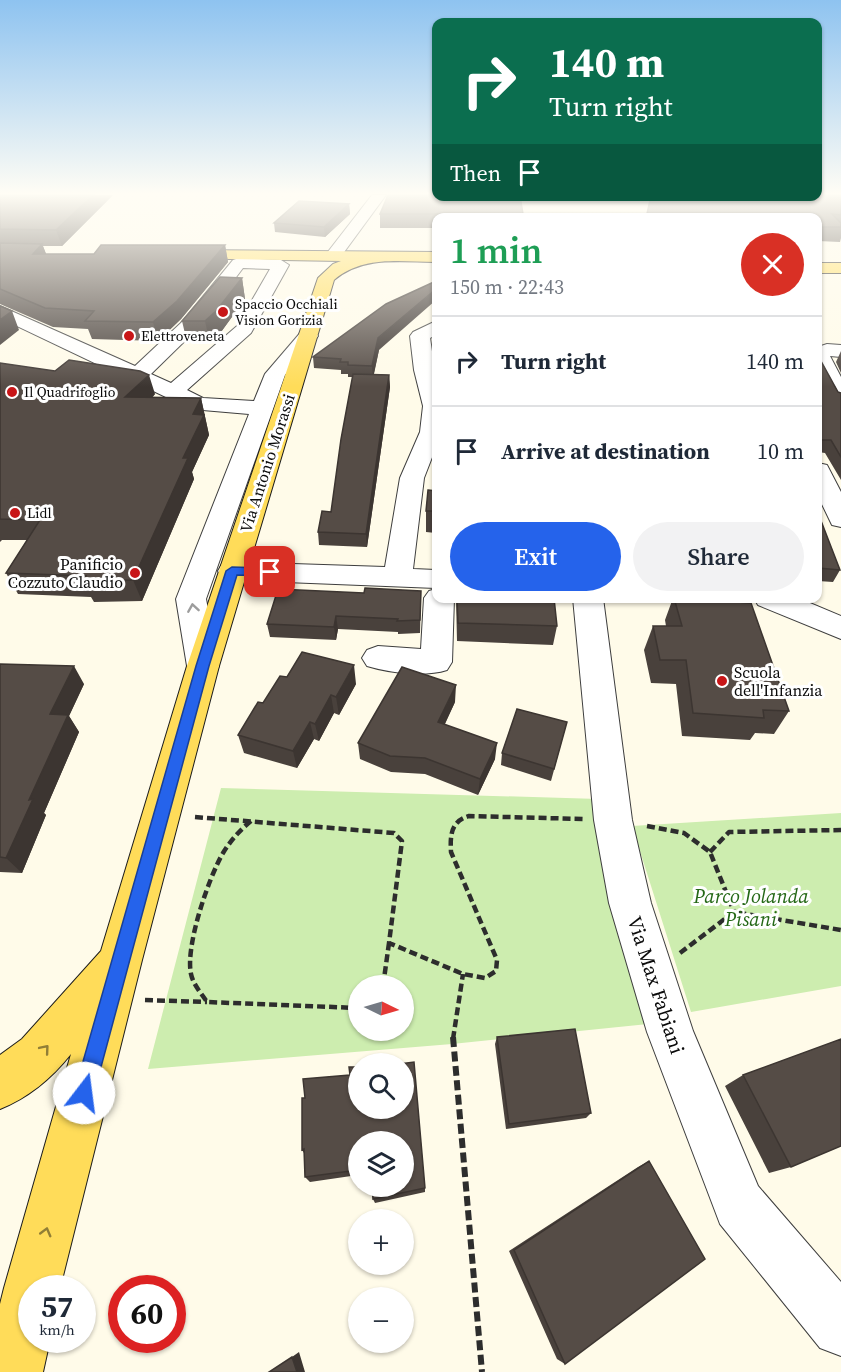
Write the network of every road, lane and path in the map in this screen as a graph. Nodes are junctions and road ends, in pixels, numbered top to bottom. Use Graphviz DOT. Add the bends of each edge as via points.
graph roads {
  1 [pos="297,259"];
  2 [pos="335,259"];
  3 [pos="362,259"];
  4 [pos="363,259"];
  5 [pos="822,268"];
  6 [pos="841,268"];
  7 [pos="328,269"];
  8 [pos="0,311"];
  9 [pos="432,329"];
  10 [pos="308,336"];
  11 [pos="841,351"];
  12 [pos="822,352"];
  13 [pos="430,371"];
  14 [pos="136,376"];
  15 [pos="824,376"];
  16 [pos="432,388"];
  17 [pos="178,394"];
  18 [pos="841,397"];
  19 [pos="264,402"];
  20 [pos="432,423"];
  21 [pos="822,465"];
  22 [pos="841,467"];
  23 [pos="412,478"];
  24 [pos="822,479"];
  25 [pos="432,480"];
  26 [pos="841,519"];
  27 [pos="232,571"];
  28 [pos="398,577"];
  29 [pos="432,579"];
  30 [pos="439,603"];
  31 [pos="589,603"];
  32 [pos="782,603"];
  33 [pos="841,628"];
  34 [pos="378,658"];
  35 [pos="203,666"];
  36 [pos="195,817"];
  37 [pos="252,820"];
  38 [pos="613,820"];
  39 [pos="841,830"];
  40 [pos="711,852"];
  41 [pos="734,912"];
  42 [pos="841,930"];
  43 [pos="389,943"];
  44 [pos="462,974"];
  45 [pos="651,974"];
  46 [pos="385,975"];
  47 [pos="128,980"];
  48 [pos="207,1002"];
  49 [pos="348,1008"];
  50 [pos="0,1085"];
  51 [pos="36,1275"];
  52 [pos="841,1327"];
  53 [pos="18,1350"];
  54 [pos="13,1372"];
  55 [pos="482,1372"];
  1 -- 7 [label="main road"];
  2 -- 7 [label="street"];
  3 -- 7 [label="main road"];
  4 -- 7 [label="main road"];
  5 -- 6 [label="main road"];
  7 -- 10 [label="main road, Via Antonio Morassi"];
  8 -- 14 [label="street"];
  9 -- 13 [label="street" via="420,336"];
  10 -- 19 [label="street" via="275,374"];
  10 -- 27 [label="main road, Via Antonio Morassi"];
  11 -- 12 [label="street"];
  13 -- 16 [label="street"];
  14 -- 17 [label="street"];
  14 -- 17 [label="street" via="190,325 239,263 281,265 244,329"];
  15 -- 18 [label="street"];
  17 -- 19 [label="street" via="211,406"];
  35 -- 19 [label="street, one-way" via="190,599"];
  20 -- 23 [label="street"];
  21 -- 22 [label="street"];
  23 -- 25 [label="street"];
  23 -- 28 [label="street"];
  24 -- 26 [label="street"];
  27 -- 28 [label="street"];
  27 -- 35 [label="main road, Via Antonio Morassi"];
  28 -- 29 [label="street"];
  30 -- 34 [label="street" via="436,662"];
  31 -- 38 [label="street, Via Max Fabiani"];
  32 -- 33 [label="street"];
  35 -- 47 [label="main road, Via Antonio Morassi"];
  36 -- 37 [label="path"];
  37 -- 43 [label="path" via="394,833 402,841"];
  37 -- 48 [label="path" via="228,845 212,875 189,955 191,977"];
  38 -- 40 [label="path" via="684,833"];
  38 -- 44 [label="path" via="502,815 459,819 450,840 451,852 497,960 496,971 485,978"];
  38 -- 45 [label="street, Via Max Fabiani" via="630,903"];
  39 -- 40 [label="path" via="729,832"];
  40 -- 41 [label="path"];
  41 -- 42 [label="path"];
  41 -- 45 [label="path"];
  43 -- 44 [label="path"];
  43 -- 46 [label="path"];
  44 -- 55 [label="path" via="452,1044"];
  45 -- 52 [label="street, Via Max Fabiani" via="739,1205"];
  47 -- 48 [label="path"];
  50 -- 47 [label="main road, one-way"];
  51 -- 47 [label="main road, Via Antonio Morassi, one-way"];
  48 -- 49 [label="path"];
  53 -- 54 [label="main road, Via Antonio Morassi"];
}
